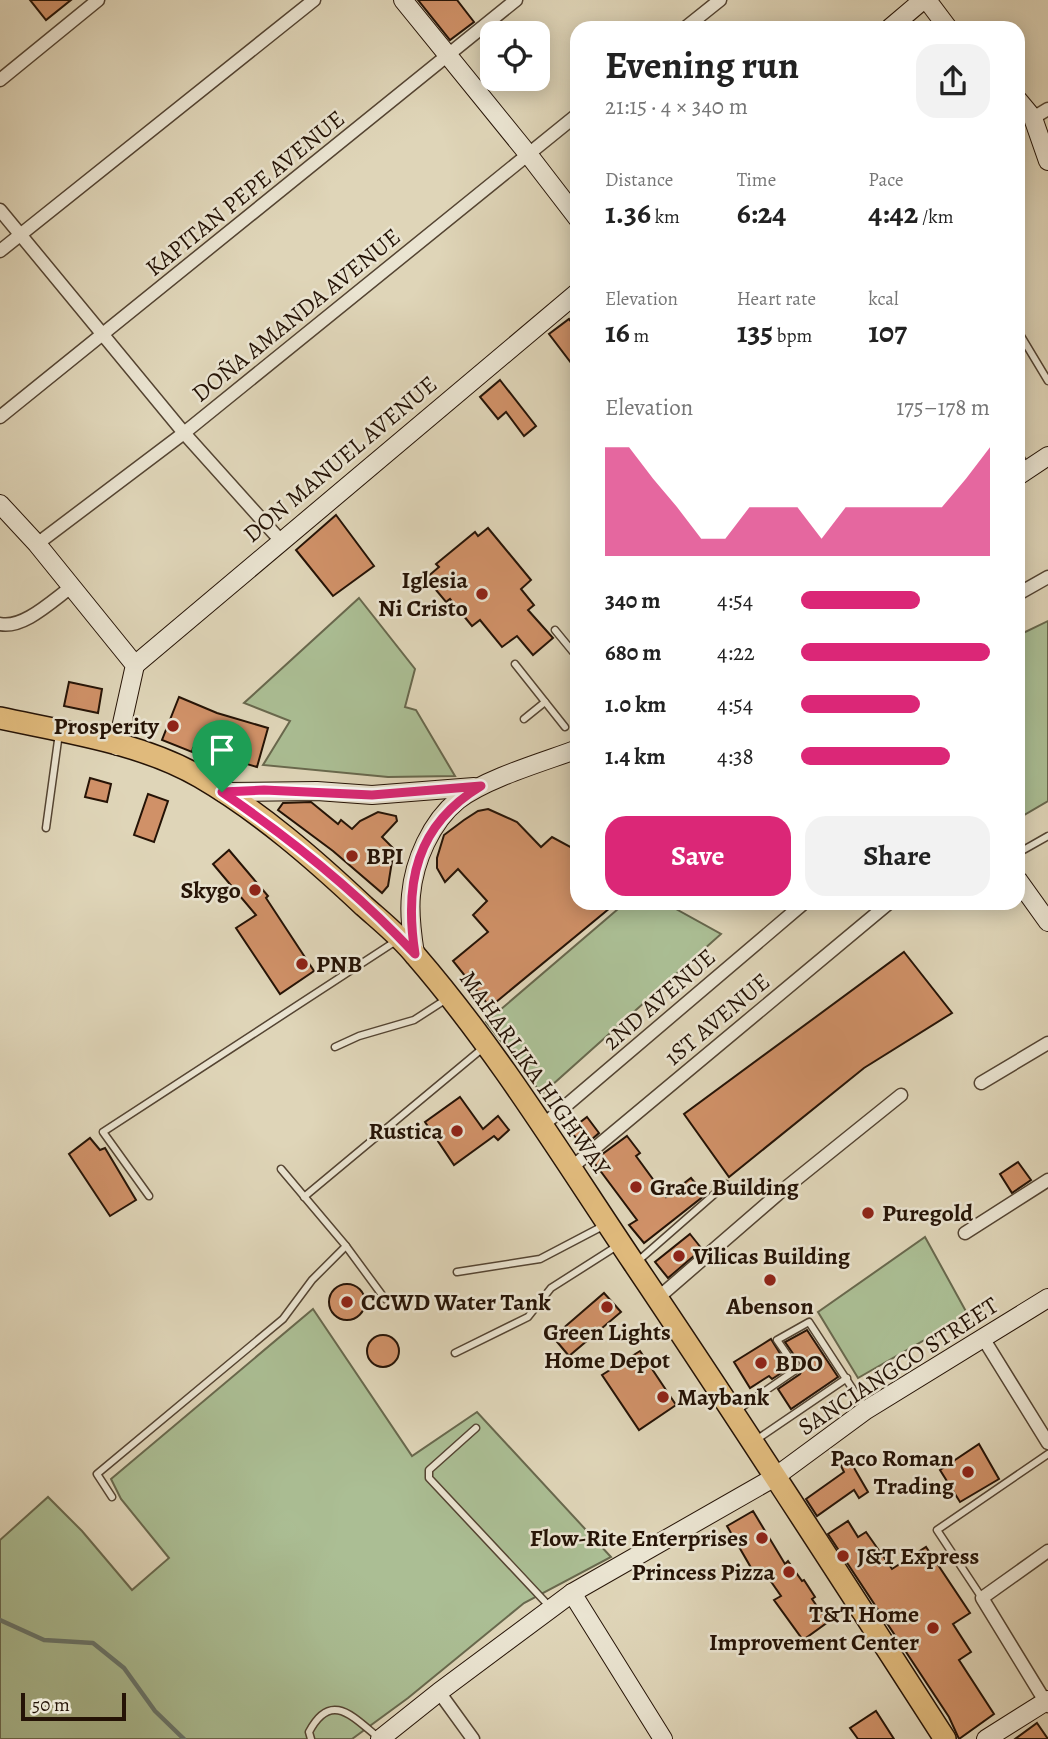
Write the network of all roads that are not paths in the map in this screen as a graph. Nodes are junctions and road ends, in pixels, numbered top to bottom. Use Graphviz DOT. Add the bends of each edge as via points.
graph roads {
  1 [pos="98,0"];
  2 [pos="314,0"];
  3 [pos="403,0"];
  4 [pos="516,0"];
  5 [pos="720,0"];
  6 [pos="925,0"];
  7 [pos="694,21"];
  8 [pos="899,21"];
  9 [pos="942,21"];
  10 [pos="448,55"];
  11 [pos="0,80"];
  12 [pos="1040,113"];
  13 [pos="570,120"];
  14 [pos="528,154"];
  15 [pos="1048,161"];
  16 [pos="570,209"];
  17 [pos="0,210"];
  18 [pos="20,235"];
  19 [pos="0,251"];
  20 [pos="570,299"];
  21 [pos="103,335"];
  22 [pos="1025,343"];
  23 [pos="1048,381"];
  24 [pos="0,417"];
  25 [pos="184,433"];
  26 [pos="1048,456"];
  27 [pos="1025,472"];
  28 [pos="0,504"];
  29 [pos="281,541"];
  30 [pos="37,544"];
  31 [pos="1048,577"];
  32 [pos="69,587"];
  33 [pos="1025,590"];
  34 [pos="0,624"];
  35 [pos="555,630"];
  36 [pos="570,648"];
  37 [pos="515,664"];
  38 [pos="135,665"];
  39 [pos="545,702"];
  40 [pos="0,718"];
  41 [pos="524,719"];
  42 [pos="565,727"];
  43 [pos="60,731"];
  44 [pos="117,746"];
  45 [pos="570,752"];
  46 [pos="481,786"];
  47 [pos="222,792"];
  48 [pos="46,828"];
  49 [pos="1048,836"];
  50 [pos="1025,849"];
  51 [pos="1025,889"];
  52 [pos="796,910"];
  53 [pos="882,910"];
  54 [pos="1046,916"];
  55 [pos="400,938"];
  56 [pos="415,954"];
  57 [pos="450,997"];
  58 [pos="1048,1043"];
  59 [pos="486,1045"];
  60 [pos="335,1047"];
  61 [pos="981,1083"];
  62 [pos="901,1095"];
  63 [pos="542,1126"];
  64 [pos="571,1168"];
  65 [pos="281,1169"];
  66 [pos="1048,1180"];
  67 [pos="726,1184"];
  68 [pos="149,1196"];
  69 [pos="304,1196"];
  70 [pos="608,1223"];
  71 [pos="965,1233"];
  72 [pos="621,1243"];
  73 [pos="346,1246"];
  74 [pos="635,1264"];
  75 [pos="457,1272"];
  76 [pos="659,1297"];
  77 [pos="1048,1298"];
  78 [pos="385,1299"];
  79 [pos="983,1338"];
  80 [pos="456,1353"];
  81 [pos="847,1378"];
  82 [pos="866,1410"];
  83 [pos="734,1412"];
  84 [pos="476,1429"];
  85 [pos="752,1442"];
  86 [pos="1048,1443"];
  87 [pos="1048,1454"];
  88 [pos="775,1477"];
  89 [pos="112,1497"];
  90 [pos="1048,1551"];
  91 [pos="572,1593"];
  92 [pos="982,1598"];
  93 [pos="552,1608"];
  94 [pos="439,1692"];
  95 [pos="1047,1702"];
  96 [pos="311,1739"];
  97 [pos="380,1739"];
  98 [pos="473,1739"];
  99 [pos="663,1739"];
  100 [pos="945,1739"];
  101 [pos="986,1739"];
  1 -- 11 [label="street"];
  2 -- 18 [label="street"];
  3 -- 10 [label="street"];
  4 -- 10 [label="street, KAPITAN PEPE AVENUE"];
  5 -- 7 [label="street"];
  6 -- 8 [label="street"];
  6 -- 9 [label="street"];
  10 -- 14 [label="street"];
  10 -- 21 [label="street, KAPITAN PEPE AVENUE"];
  12 -- 15 [label="street"];
  13 -- 14 [label="street, DOÑA AMANDA AVENUE"];
  14 -- 16 [label="street"];
  14 -- 25 [label="street, DOÑA AMANDA AVENUE"];
  17 -- 18 [label="street"];
  18 -- 19 [label="street"];
  18 -- 21 [label="street"];
  20 -- 29 [label="street, DON MANUEL AVENUE"];
  21 -- 24 [label="street, KAPITAN PEPE AVENUE"];
  21 -- 25 [label="street"];
  22 -- 23 [label="lane"];
  25 -- 29 [label="street"];
  25 -- 30 [label="street, DOÑA AMANDA AVENUE"];
  26 -- 27 [label="street"];
  28 -- 30 [label="street"];
  29 -- 38 [label="street, DON MANUEL AVENUE"];
  30 -- 32 [label="street"];
  31 -- 33 [label="street"];
  32 -- 34 [label="street" via="36,615"];
  32 -- 38 [label="street"];
  35 -- 36 [label="lane"];
  37 -- 39 [label="lane"];
  38 -- 44 [label="street"];
  39 -- 41 [label="lane"];
  39 -- 42 [label="lane"];
  40 -- 43 [label="main road, MAHARLIKA HIGHWAY"];
  43 -- 44 [label="main road, MAHARLIKA HIGHWAY"];
  43 -- 48 [label="lane"];
  44 -- 47 [label="main road, MAHARLIKA HIGHWAY" via="174,764"];
  45 -- 46 [label="street"];
  46 -- 47 [label="street" via="372,795"];
  46 -- 56 [label="street" via="446,811 421,852 411,895"];
  47 -- 55 [label="main road, MAHARLIKA HIGHWAY" via="301,849"];
  49 -- 50 [label="lane"];
  51 -- 54 [label="street"];
  52 -- 63 [label="street, 2ND AVENUE"];
  53 -- 64 [label="street, 1ST AVENUE"];
  55 -- 56 [label="main road, MAHARLIKA HIGHWAY"];
  55 -- 68 [label="lane" via="103,1132"];
  56 -- 57 [label="main road, MAHARLIKA HIGHWAY"];
  57 -- 59 [label="main road, MAHARLIKA HIGHWAY"];
  57 -- 60 [label="lane" via="414,1020"];
  58 -- 61 [label="street"];
  59 -- 63 [label="main road, MAHARLIKA HIGHWAY"];
  59 -- 69 [label="lane"];
  62 -- 76 [label="street"];
  63 -- 64 [label="main road, MAHARLIKA HIGHWAY"];
  64 -- 70 [label="main road, MAHARLIKA HIGHWAY"];
  65 -- 69 [label="lane"];
  66 -- 71 [label="street"];
  67 -- 74 [label="lane"];
  69 -- 73 [label="lane"];
  70 -- 72 [label="main road, MAHARLIKA HIGHWAY"];
  70 -- 75 [label="lane" via="540,1259"];
  72 -- 74 [label="main road, MAHARLIKA HIGHWAY"];
  72 -- 80 [label="lane" via="551,1288 528,1317"];
  73 -- 78 [label="lane"];
  73 -- 89 [label="lane" via="312,1280 283,1319 97,1474"];
  74 -- 76 [label="main road, MAHARLIKA HIGHWAY"];
  76 -- 83 [label="main road, MAHARLIKA HIGHWAY"];
  77 -- 79 [label="street, SANCIANGCO STREET"];
  79 -- 82 [label="street, SANCIANGCO STREET"];
  79 -- 86 [label="street"];
  81 -- 82 [label="lane"];
  81 -- 83 [label="lane" via="808,1322 778,1340 797,1369"];
  81 -- 85 [label="lane"];
  82 -- 88 [label="street, SANCIANGCO STREET"];
  83 -- 85 [label="main road, MAHARLIKA HIGHWAY"];
  84 -- 93 [label="lane" via="429,1470 429,1478"];
  85 -- 88 [label="main road, MAHARLIKA HIGHWAY"];
  87 -- 92 [label="lane" via="937,1530"];
  88 -- 91 [label="street, SANCIANGCO STREET"];
  88 -- 100 [label="main road, MAHARLIKA HIGHWAY"];
  90 -- 92 [label="street"];
  91 -- 93 [label="street, SANCIANGCO STREET"];
  91 -- 99 [label="street"];
  92 -- 95 [label="street"];
  93 -- 94 [label="street, SANCIANGCO STREET"];
  94 -- 97 [label="street, SANCIANGCO STREET"];
  94 -- 98 [label="street"];
  95 -- 101 [label="street"];
  96 -- 97 [label="lane" via="309,1732 316,1718 330,1710 344,1710"];
}
